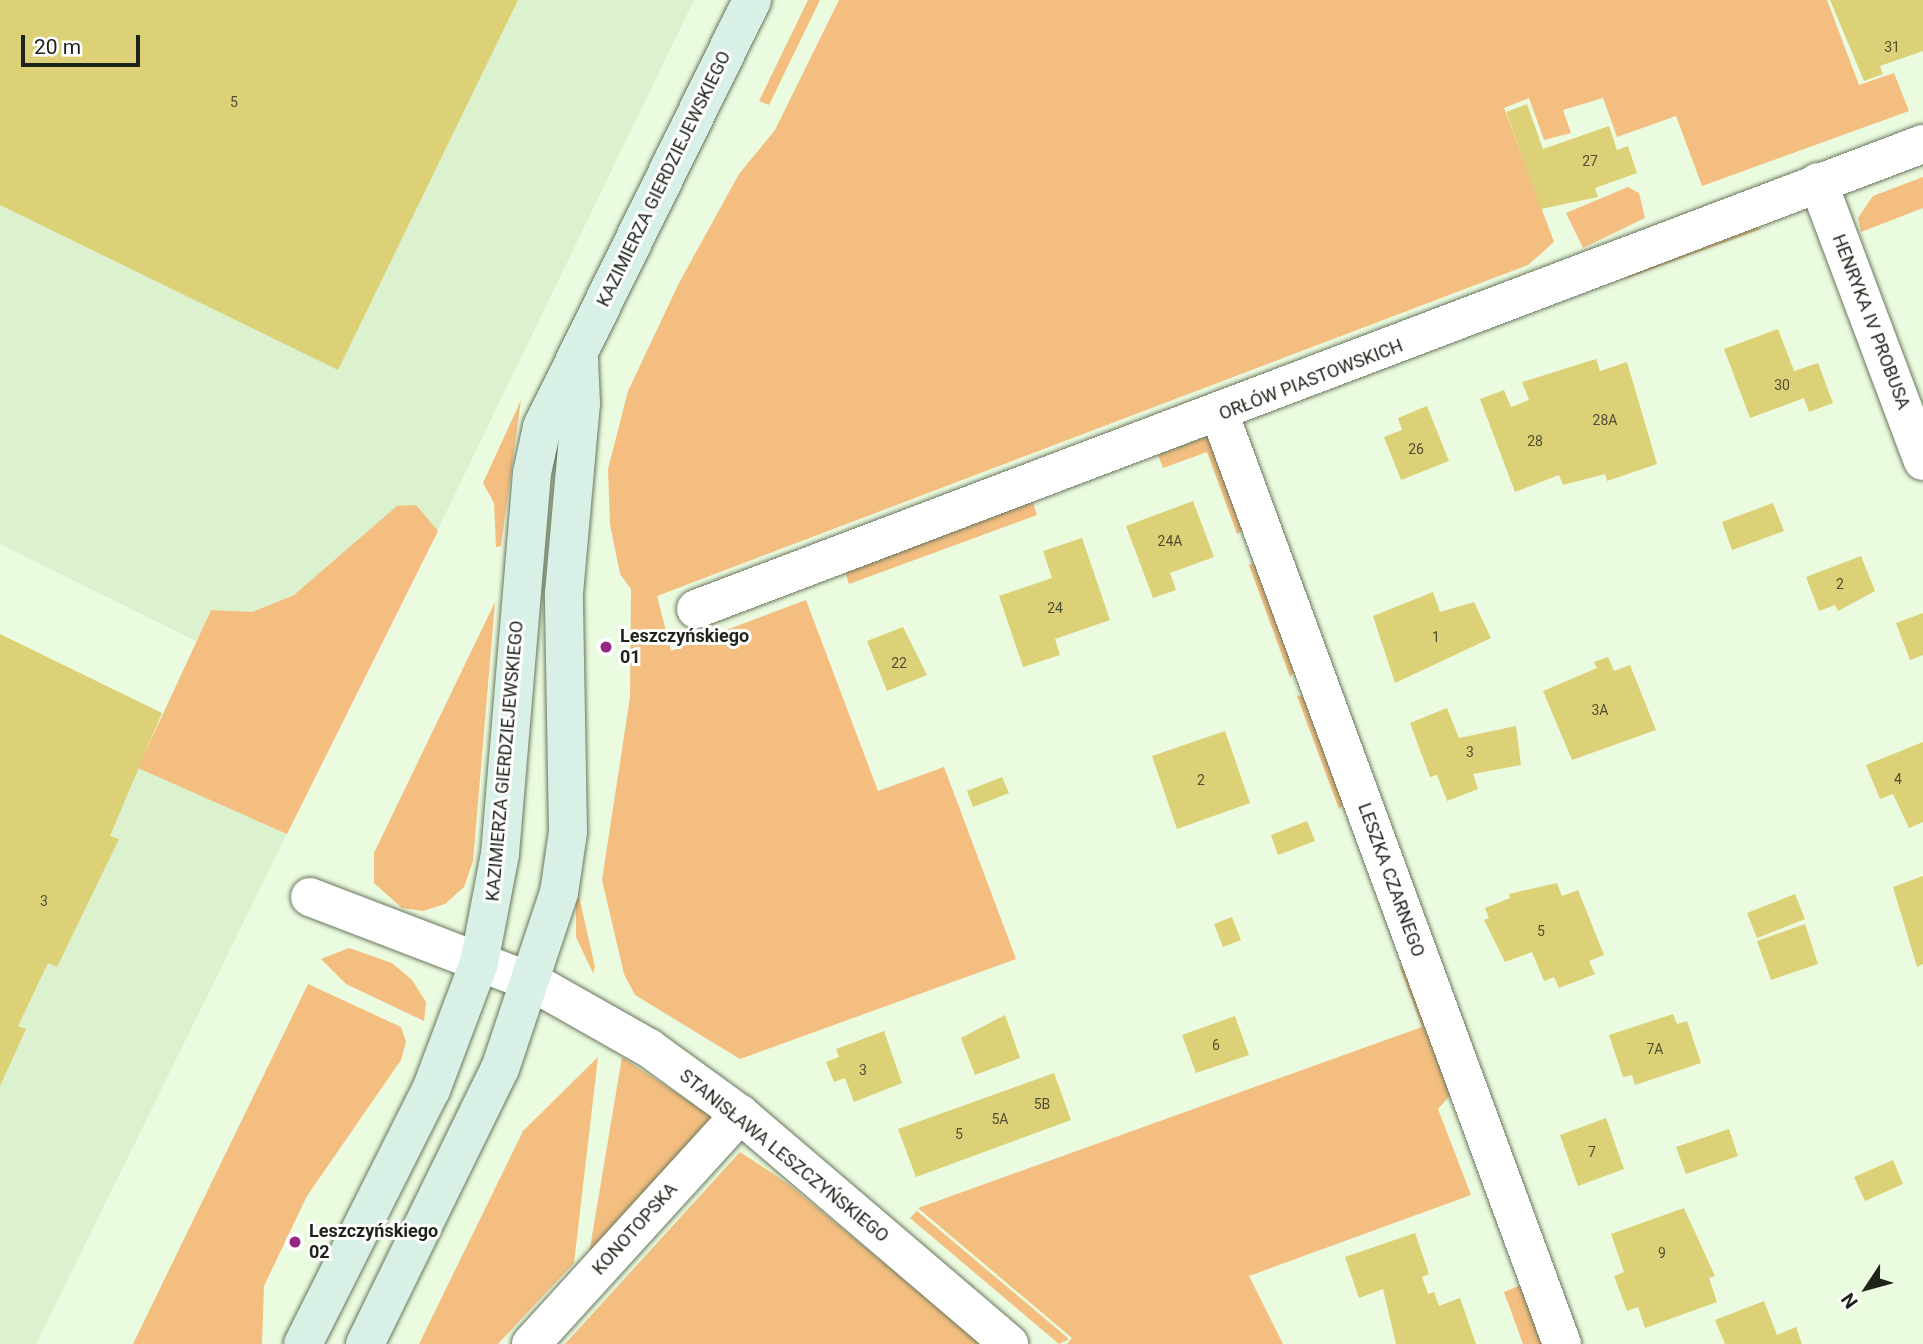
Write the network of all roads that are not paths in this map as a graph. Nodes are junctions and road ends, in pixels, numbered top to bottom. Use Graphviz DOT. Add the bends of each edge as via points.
graph roads {
  1 [pos="752,0"];
  2 [pos="1923,144"];
  3 [pos="1818,182"];
  4 [pos="579,359"];
  5 [pos="1220,415"];
  6 [pos="1923,461"];
  7 [pos="696,609"];
  8 [pos="310,897"];
  9 [pos="479,963"];
  10 [pos="534,983"];
  11 [pos="740,1114"];
  12 [pos="303,1344"];
  13 [pos="365,1344"];
  14 [pos="531,1344"];
  15 [pos="1009,1344"];
  16 [pos="1562,1344"];
  1 -- 4 [label="street, KAZIMIERZA GIERDZIEJEWSKIEGO"];
  2 -- 3 [label="street, ORŁÓW PIASTOWSKICH"];
  3 -- 5 [label="street, ORŁÓW PIASTOWSKICH"];
  3 -- 6 [label="street, HENRYKA IV PROBUSA"];
  4 -- 9 [label="street, KAZIMIERZA GIERDZIEJEWSKIEGO" via="554,394 532,473 500,854"];
  4 -- 10 [label="street, KAZIMIERZA GIERDZIEJEWSKIEGO" via="581,404 570,477 564,593 568,832"];
  5 -- 7 [label="street, ORŁÓW PIASTOWSKICH"];
  5 -- 16 [label="street, LESZKA CZARNEGO"];
  8 -- 9 [label="street, STANISŁAWA LESZCZYŃSKIEGO"];
  9 -- 10 [label="street, STANISŁAWA LESZCZYŃSKIEGO"];
  9 -- 12 [label="street, KAZIMIERZA GIERDZIEJEWSKIEGO" via="431,1090"];
  10 -- 11 [label="street, STANISŁAWA LESZCZYŃSKIEGO" via="605,1020"];
  10 -- 13 [label="street, KAZIMIERZA GIERDZIEJEWSKIEGO" via="500,1069"];
  11 -- 14 [label="street, KONOTOPSKA"];
  11 -- 15 [label="street, STANISŁAWA LESZCZYŃSKIEGO"];
}
